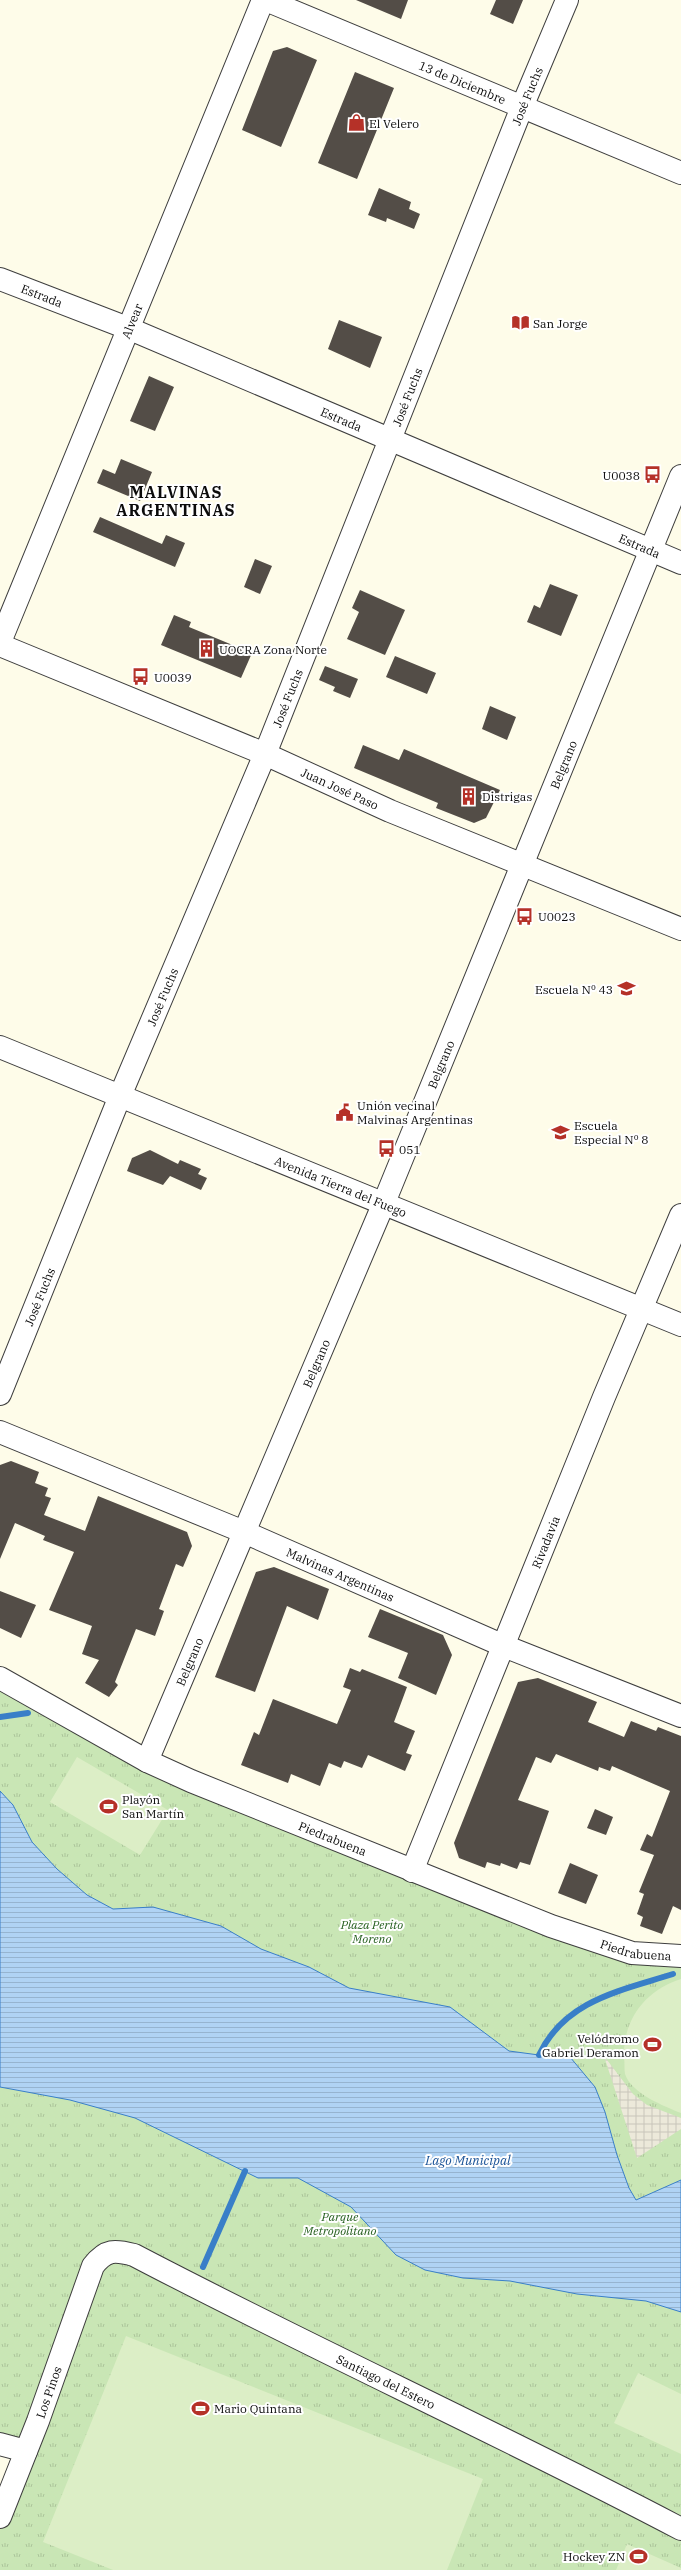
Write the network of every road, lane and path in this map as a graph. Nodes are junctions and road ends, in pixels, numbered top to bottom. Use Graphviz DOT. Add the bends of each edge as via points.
graph roads {
  1 [pos="264,0"];
  2 [pos="567,0"];
  3 [pos="522,107"];
  4 [pos="681,173"];
  5 [pos="0,279"];
  6 [pos="130,329"];
  7 [pos="391,440"];
  8 [pos="681,476"];
  9 [pos="650,551"];
  10 [pos="681,563"];
  11 [pos="0,644"];
  12 [pos="265,754"];
  13 [pos="522,864"];
  14 [pos="681,929"];
  15 [pos="0,1048"];
  16 [pos="120,1096"];
  17 [pos="383,1205"];
  18 [pos="681,1215"];
  19 [pos="642,1309"];
  20 [pos="681,1325"];
  21 [pos="0,1394"];
  22 [pos="0,1432"];
  23 [pos="244,1532"];
  24 [pos="504,1646"];
  25 [pos="0,1678"];
  26 [pos="681,1716"];
  27 [pos="147,1761"];
  28 [pos="412,1870"];
  29 [pos="681,1956"];
  30 [pos="93,2266"];
  31 [pos="0,2444"];
  32 [pos="26,2451"];
  33 [pos="0,2517"];
  34 [pos="681,2529"];
  1 -- 3 [label="street, 13 de Diciembre"];
  1 -- 6 [label="street, Alvear"];
  2 -- 3 [label="street, José Fuchs"];
  3 -- 4 [label="street, 13 de Diciembre"];
  3 -- 7 [label="street, José Fuchs"];
  5 -- 6 [label="street, Estrada"];
  6 -- 7 [label="street, Estrada"];
  6 -- 11 [label="street, Alvear"];
  7 -- 9 [label="street, Estrada"];
  7 -- 12 [label="street, José Fuchs"];
  8 -- 9 [label="street, Belgrano"];
  9 -- 10 [label="street, Estrada"];
  9 -- 13 [label="street, Belgrano"];
  11 -- 12 [label="street, Juan José Paso"];
  12 -- 13 [label="street, Juan José Paso" via="390,811"];
  12 -- 16 [label="street, José Fuchs"];
  13 -- 14 [label="street, Juan José Paso"];
  13 -- 17 [label="street, Belgrano"];
  15 -- 16 [label="street, Avenida Tierra del Fuego"];
  16 -- 17 [label="street, Avenida Tierra del Fuego"];
  16 -- 21 [label="street, José Fuchs"];
  17 -- 19 [label="street, Avenida Tierra del Fuego"];
  17 -- 23 [label="street, Belgrano"];
  18 -- 19 [label="street, Rivadavia"];
  19 -- 20 [label="street, Avenida Tierra del Fuego"];
  19 -- 24 [label="street, Rivadavia"];
  22 -- 23 [label="street, Malvinas Argentinas"];
  23 -- 24 [label="street, Malvinas Argentinas"];
  23 -- 27 [label="street, Belgrano"];
  24 -- 26 [label="street, Malvinas Argentinas"];
  24 -- 28 [label="street, Rivadavia"];
  25 -- 27 [label="street, Piedrabuena"];
  27 -- 28 [label="street, Piedrabuena"];
  28 -- 29 [label="street, Piedrabuena" via="550,1926 632,1953"];
  30 -- 32 [label="street, Los Pinos"];
  30 -- 34 [label="street, Santiago del Estero" via="108,2251 116,2250 134,2255 250,2316 593,2483"];
  31 -- 32 [label="street"];
  32 -- 33 [label="street, Los Pinos"];
}
